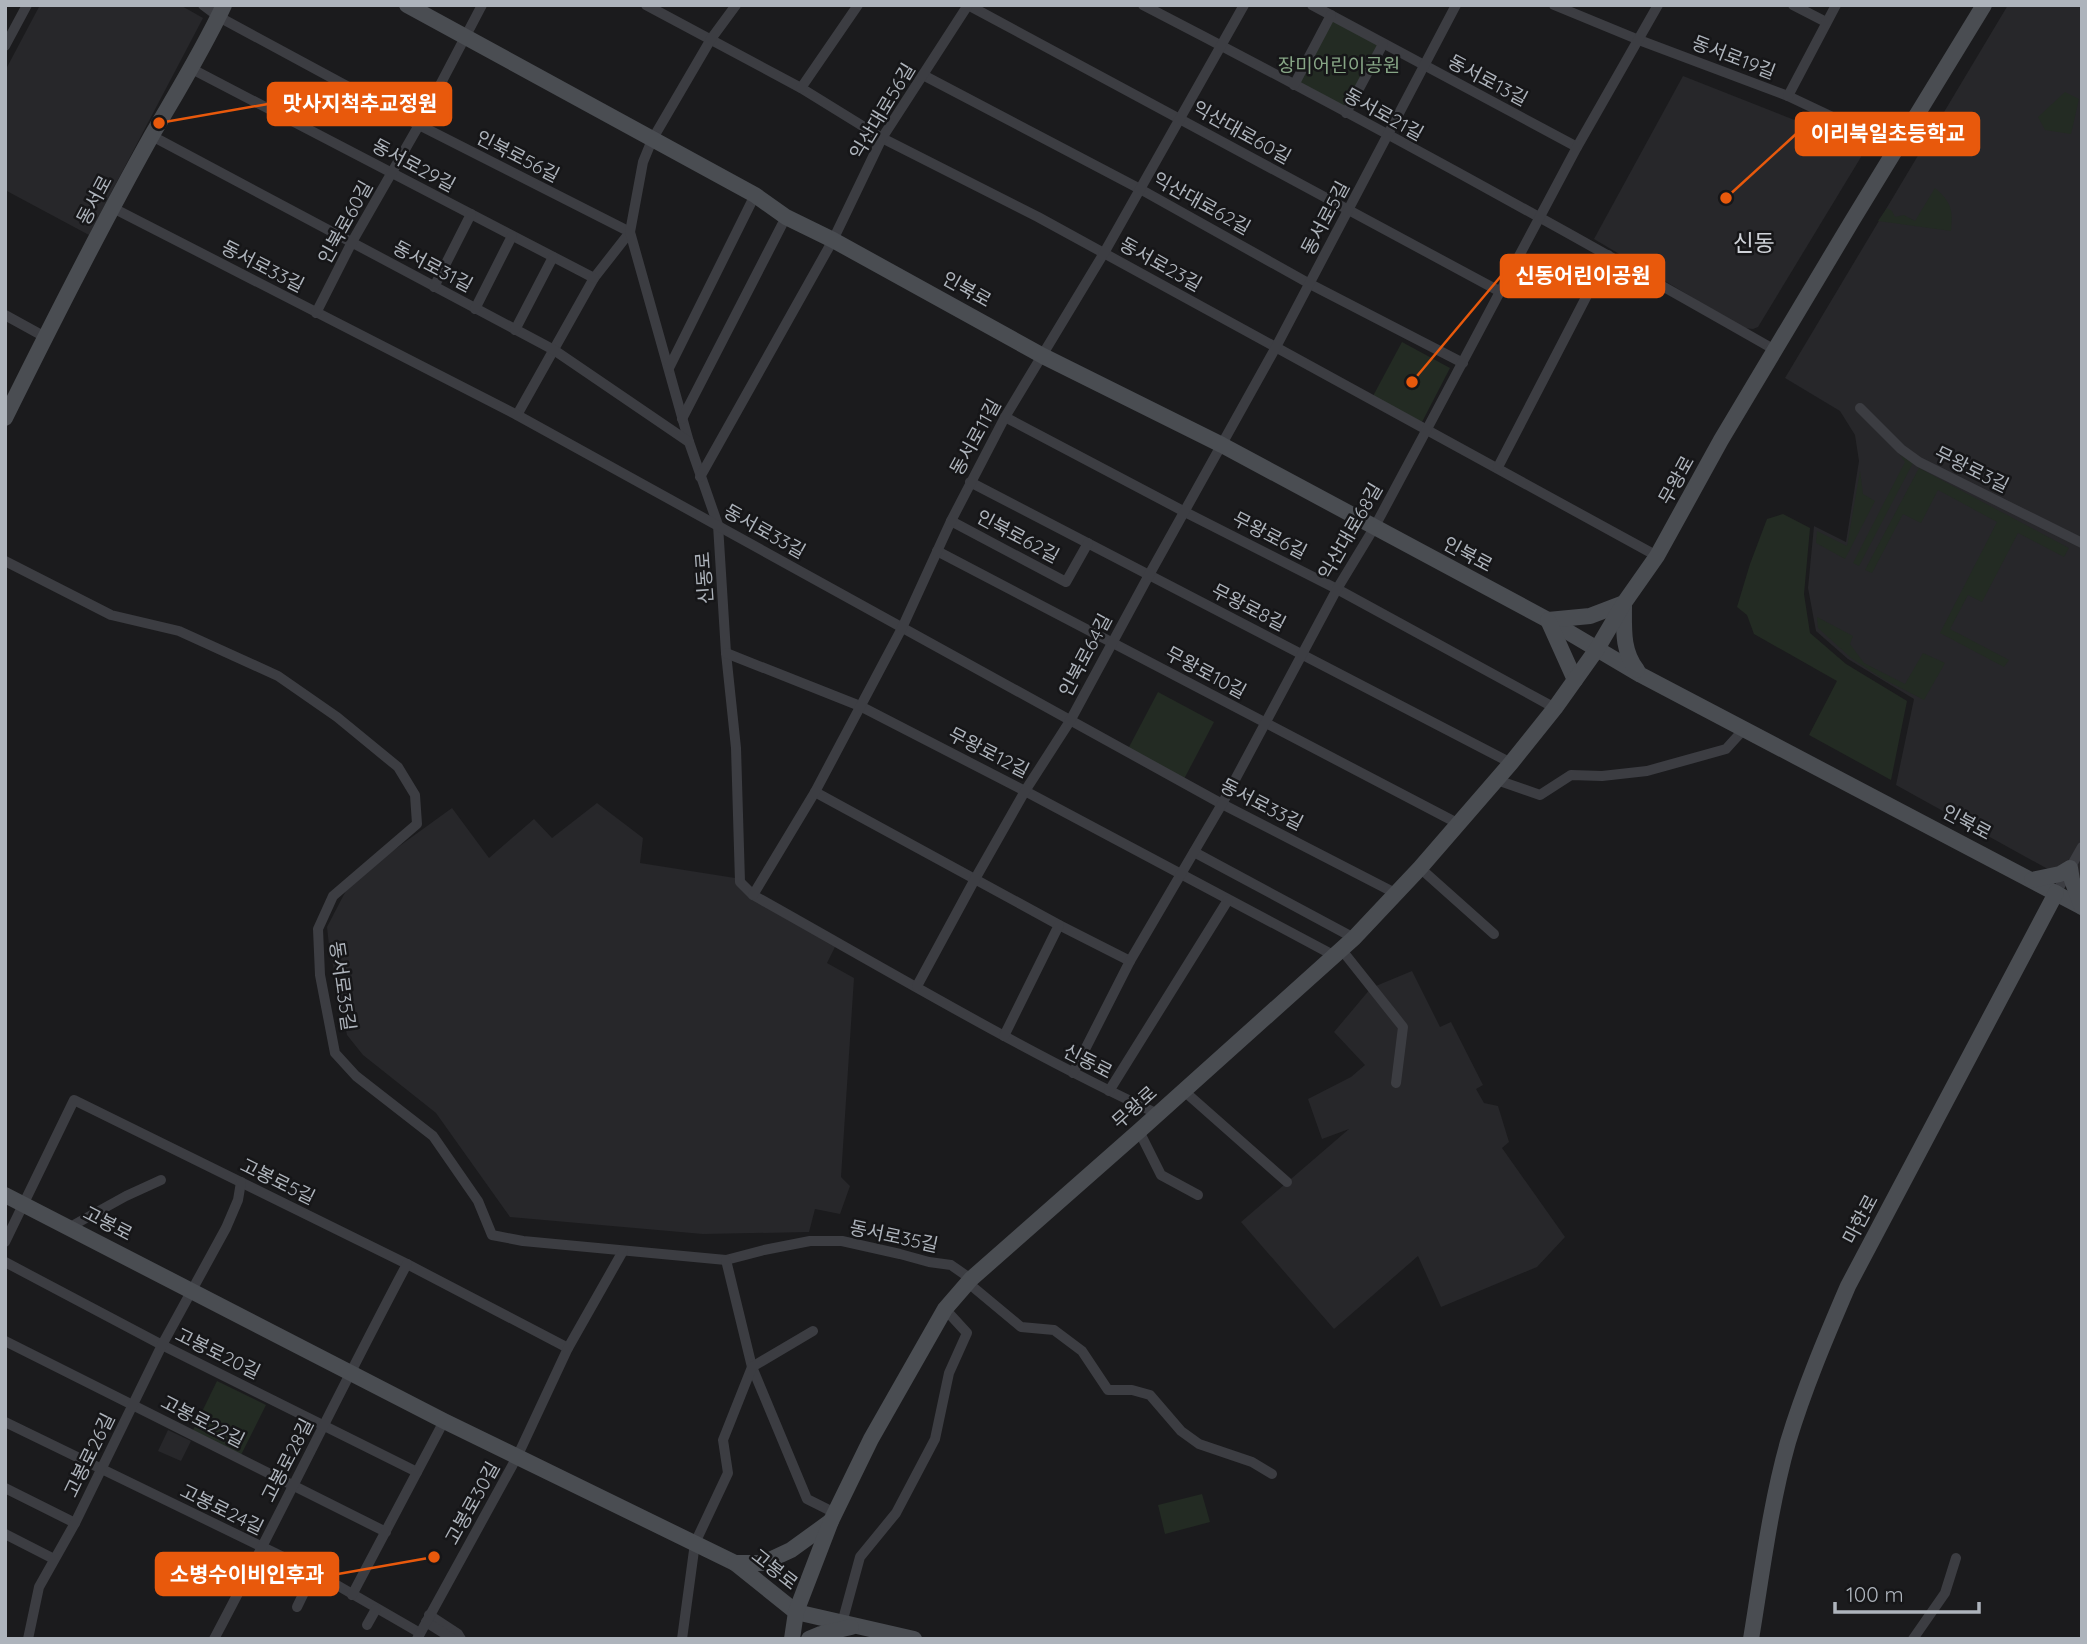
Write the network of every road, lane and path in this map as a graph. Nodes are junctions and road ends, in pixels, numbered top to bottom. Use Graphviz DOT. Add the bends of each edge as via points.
graph roads {
  1 [pos="27,5"];
  2 [pos="203,5"];
  3 [pos="407,5"];
  4 [pos="482,5"];
  5 [pos="646,5"];
  6 [pos="736,5"];
  7 [pos="858,5"];
  8 [pos="968,5"];
  9 [pos="1143,5"];
  10 [pos="1244,5"];
  11 [pos="1312,5"];
  12 [pos="1457,5"];
  13 [pos="1555,5"];
  14 [pos="1658,5"];
  15 [pos="1793,5"];
  16 [pos="1836,5"];
  17 [pos="1979,7"];
  18 [pos="222,11"];
  19 [pos="1331,15"];
  20 [pos="1826,22"];
  21 [pos="464,37"];
  22 [pos="711,39"];
  23 [pos="1639,40"];
  24 [pos="1383,44"];
  25 [pos="1221,45"];
  26 [pos="5,46"];
  27 [pos="1424,66"];
  28 [pos="192,69"];
  29 [pos="923,75"];
  30 [pos="1294,85"];
  31 [pos="801,88"];
  32 [pos="1787,96"];
  33 [pos="1346,113"];
  34 [pos="1181,118"];
  35 [pos="419,125"];
  36 [pos="152,136"];
  37 [pos="1389,136"];
  38 [pos="883,138"];
  39 [pos="652,140"];
  40 [pos="1577,148"];
  41 [pos="1898,148"];
  42 [pos="391,173"];
  43 [pos="1140,189"];
  44 [pos="755,195"];
  45 [pos="113,208"];
  46 [pos="1349,211"];
  47 [pos="471,214"];
  48 [pos="786,217"];
  49 [pos="1539,217"];
  50 [pos="630,232"];
  51 [pos="512,236"];
  52 [pos="833,240"];
  53 [pos="352,242"];
  54 [pos="1104,253"];
  55 [pos="1608,255"];
  56 [pos="553,257"];
  57 [pos="594,278"];
  58 [pos="1310,284"];
  59 [pos="434,287"];
  60 [pos="1499,291"];
  61 [pos="475,309"];
  62 [pos="316,313"];
  63 [pos="5,315"];
  64 [pos="515,330"];
  65 [pos="45,337"];
  66 [pos="1276,346"];
  67 [pos="554,350"];
  68 [pos="1775,350"];
  69 [pos="1043,356"];
  70 [pos="1463,363"];
  71 [pos="669,368"];
  72 [pos="1860,408"];
  73 [pos="517,415"];
  74 [pos="1005,416"];
  75 [pos="5,418"];
  76 [pos="682,419"];
  77 [pos="1427,429"];
  78 [pos="689,442"];
  79 [pos="1222,445"];
  80 [pos="1498,467"];
  81 [pos="700,477"];
  82 [pos="970,482"];
  83 [pos="1185,512"];
  84 [pos="951,521"];
  85 [pos="718,525"];
  86 [pos="1374,528"];
  87 [pos="1088,543"];
  88 [pos="2082,543"];
  89 [pos="937,551"];
  90 [pos="1657,556"];
  91 [pos="5,561"];
  92 [pos="1149,575"];
  93 [pos="1337,589"];
  94 [pos="1624,603"];
  95 [pos="1548,620"];
  96 [pos="902,628"];
  97 [pos="1112,642"];
  98 [pos="1597,649"];
  99 [pos="726,653"];
  100 [pos="1302,654"];
  101 [pos="1641,675"];
  102 [pos="1575,680"];
  103 [pos="860,706"];
  104 [pos="1555,708"];
  105 [pos="1070,721"];
  106 [pos="1264,722"];
  107 [pos="1745,729"];
  108 [pos="1511,763"];
  109 [pos="1497,780"];
  110 [pos="1026,791"];
  111 [pos="815,792"];
  112 [pos="1222,804"];
  113 [pos="1459,824"];
  114 [pos="2082,847"];
  115 [pos="1194,852"];
  116 [pos="1420,868"];
  117 [pos="2070,868"];
  118 [pos="1181,875"];
  119 [pos="975,879"];
  120 [pos="2032,880"];
  121 [pos="1395,893"];
  122 [pos="2056,893"];
  123 [pos="753,895"];
  124 [pos="1228,900"];
  125 [pos="2082,907"];
  126 [pos="1059,925"];
  127 [pos="1494,934"];
  128 [pos="1342,947"];
  129 [pos="1130,961"];
  130 [pos="917,986"];
  131 [pos="1004,1036"];
  132 [pos="1073,1073"];
  133 [pos="1396,1083"];
  134 [pos="1109,1091"];
  135 [pos="1184,1091"];
  136 [pos="1158,1114"];
  137 [pos="1139,1131"];
  138 [pos="160,1180"];
  139 [pos="241,1182"];
  140 [pos="1287,1182"];
  141 [pos="5,1195"];
  142 [pos="1198,1195"];
  143 [pos="25,1205"];
  144 [pos="70,1227"];
  145 [pos="5,1242"];
  146 [pos="623,1251"];
  147 [pos="726,1260"];
  148 [pos="5,1262"];
  149 [pos="407,1264"];
  150 [pos="969,1281"];
  151 [pos="191,1289"];
  152 [pos="945,1309"];
  153 [pos="813,1331"];
  154 [pos="5,1341"];
  155 [pos="162,1345"];
  156 [pos="568,1348"];
  157 [pos="752,1367"];
  158 [pos="350,1371"];
  159 [pos="133,1405"];
  160 [pos="444,1421"];
  161 [pos="5,1422"];
  162 [pos="325,1426"];
  163 [pos="517,1457"];
  164 [pos="100,1470"];
  165 [pos="417,1472"];
  166 [pos="1272,1474"];
  167 [pos="293,1486"];
  168 [pos="5,1488"];
  169 [pos="833,1517"];
  170 [pos="75,1523"];
  171 [pos="386,1532"];
  172 [pos="5,1534"];
  173 [pos="695,1543"];
  174 [pos="262,1548"];
  175 [pos="1956,1558"];
  176 [pos="54,1559"];
  177 [pos="735,1563"];
  178 [pos="316,1573"];
  179 [pos="352,1595"];
  180 [pos="297,1607"];
  181 [pos="376,1609"];
  182 [pos="796,1612"];
  183 [pos="428,1619"];
  184 [pos="367,1625"];
  185 [pos="848,1625"];
  186 [pos="419,1636"];
  187 [pos="28,1639"];
  188 [pos="214,1639"];
  189 [pos="453,1639"];
  190 [pos="461,1639"];
  191 [pos="682,1639"];
  192 [pos="792,1639"];
  193 [pos="809,1639"];
  194 [pos="914,1639"];
  195 [pos="1751,1639"];
  196 [pos="1913,1639"];
  1 -- 26 [label="street"];
  2 -- 18 [label="street, 인북로56길"];
  3 -- 21 [label="street, 인북로"];
  4 -- 21 [label="street, 인북로60길"];
  5 -- 22 [label="street, 동서로23길"];
  6 -- 22 [label="street, 신동로"];
  7 -- 31 [label="street"];
  8 -- 29 [label="street, 익산대로56길"];
  8 -- 34 [label="street, 익산대로60길"];
  9 -- 25 [label="street, 동서로21길"];
  10 -- 25 [label="street, 동서로11길"];
  11 -- 19 [label="street, 동서로13길"];
  12 -- 27 [label="street, 동서로5길"];
  13 -- 23 [label="street, 동서로19길"];
  14 -- 23 [label="street, 익산대로68길"];
  15 -- 20 [label="street"];
  16 -- 20 [label="street"];
  17 -- 41 [label="street, 무왕로"];
  18 -- 28 [label="street, 동서로"];
  18 -- 35 [label="street, 인북로56길"];
  19 -- 24 [label="street, 동서로13길"];
  19 -- 30 [label="street"];
  20 -- 32 [label="street"];
  21 -- 35 [label="street, 인북로60길"];
  21 -- 39 [label="street, 인북로"];
  22 -- 31 [label="street, 동서로23길"];
  22 -- 39 [label="street, 신동로"];
  23 -- 32 [label="street, 동서로19길"];
  23 -- 40 [label="street, 익산대로68길"];
  24 -- 27 [label="street, 동서로13길"];
  24 -- 33 [label="street"];
  25 -- 30 [label="street, 동서로21길"];
  25 -- 34 [label="street, 동서로11길"];
  27 -- 37 [label="street, 동서로5길"];
  27 -- 40 [label="street, 동서로13길"];
  28 -- 36 [label="street, 동서로"];
  28 -- 42 [label="street, 동서로29길"];
  29 -- 38 [label="street, 익산대로56길"];
  29 -- 43 [label="street, 익산대로62길"];
  30 -- 33 [label="street, 동서로21길"];
  31 -- 38 [label="street, 동서로23길"];
  32 -- 41 [label="street, 동서로19길"];
  33 -- 37 [label="street, 동서로21길"];
  34 -- 43 [label="street, 동서로11길"];
  34 -- 46 [label="street, 익산대로60길"];
  35 -- 42 [label="street, 인북로60길"];
  35 -- 50 [label="street, 인북로56길"];
  36 -- 45 [label="street, 동서로"];
  36 -- 53 [label="street, 동서로31길"];
  37 -- 46 [label="street, 동서로5길"];
  37 -- 49 [label="street, 동서로21길"];
  38 -- 52 [label="street, 익산대로56길"];
  38 -- 54 [label="street, 동서로23길"];
  39 -- 44 [label="street, 인북로"];
  39 -- 50 [label="street, 신동로" via="643,162"];
  40 -- 49 [label="street, 익산대로68길"];
  41 -- 68 [label="street, 무왕로"];
  42 -- 47 [label="street, 동서로29길"];
  42 -- 53 [label="street, 인북로60길"];
  43 -- 54 [label="street, 동서로11길"];
  43 -- 58 [label="street, 익산대로62길"];
  44 -- 48 [label="street, 인북로"];
  44 -- 71 [label="street"];
  45 -- 62 [label="street, 동서로33길"];
  45 -- 65 [label="street, 동서로"];
  46 -- 58 [label="street, 동서로5길"];
  46 -- 60 [label="street, 익산대로60길"];
  47 -- 51 [label="street, 동서로29길"];
  47 -- 59 [label="street, 동서로29길"];
  48 -- 52 [label="street, 인북로"];
  48 -- 76 [label="street"];
  49 -- 55 [label="street, 동서로21길"];
  49 -- 60 [label="street, 익산대로68길"];
  50 -- 57 [label="street"];
  50 -- 71 [label="street, 신동로"];
  51 -- 56 [label="street, 동서로29길"];
  51 -- 61 [label="street"];
  52 -- 69 [label="street, 인북로"];
  52 -- 81 [label="street"];
  53 -- 59 [label="street, 동서로31길"];
  53 -- 62 [label="street, 인북로60길"];
  54 -- 66 [label="street, 동서로23길"];
  54 -- 69 [label="street, 동서로11길"];
  55 -- 68 [label="street, 동서로21길"];
  55 -- 80 [label="street"];
  56 -- 57 [label="street, 동서로29길"];
  56 -- 64 [label="street"];
  57 -- 67 [label="street"];
  58 -- 66 [label="street, 동서로5길"];
  58 -- 70 [label="street, 익산대로62길"];
  59 -- 61 [label="street, 동서로31길"];
  60 -- 70 [label="street, 익산대로68길"];
  61 -- 64 [label="street, 동서로31길"];
  62 -- 73 [label="street, 동서로33길"];
  63 -- 65 [label="street"];
  64 -- 67 [label="street, 동서로31길"];
  65 -- 75 [label="street, 동서로"];
  66 -- 77 [label="street, 동서로23길"];
  66 -- 79 [label="street, 동서로5길"];
  67 -- 73 [label="street"];
  67 -- 78 [label="street, 동서로31길"];
  68 -- 90 [label="street, 무왕로"];
  69 -- 74 [label="street, 동서로11길"];
  69 -- 79 [label="street, 인북로"];
  70 -- 77 [label="street, 익산대로68길"];
  71 -- 76 [label="street, 신동로"];
  72 -- 88 [label="street, 무왕로3길" via="1919,462"];
  73 -- 85 [label="street, 동서로33길"];
  74 -- 82 [label="street, 동서로11길"];
  74 -- 83 [label="street, 무왕로6길"];
  76 -- 78 [label="street, 신동로"];
  77 -- 80 [label="street, 동서로23길"];
  77 -- 86 [label="street, 익산대로68길"];
  78 -- 81 [label="street, 신동로"];
  79 -- 83 [label="street, 인북로64길"];
  79 -- 86 [label="street, 인북로"];
  80 -- 90 [label="street, 동서로23길"];
  81 -- 85 [label="street, 신동로"];
  82 -- 84 [label="street, 동서로11길"];
  82 -- 87 [label="street, 무왕로8길"];
  83 -- 92 [label="street, 인북로64길"];
  83 -- 93 [label="street, 무왕로6길"];
  84 -- 87 [label="street, 인북로62길" via="1066,582"];
  84 -- 89 [label="street, 동서로11길"];
  85 -- 96 [label="street, 동서로33길"];
  85 -- 99 [label="street, 신동로"];
  86 -- 93 [label="street, 익산대로68길"];
  86 -- 95 [label="street, 인북로"];
  87 -- 92 [label="street, 무왕로8길"];
  89 -- 96 [label="street, 동서로11길"];
  89 -- 97 [label="street, 무왕로10길"];
  90 -- 94 [label="street, 무왕로"];
  91 -- 146 [label="street, 동서로35길" via="111,615 179,631 278,676 398,767 415,795 417,824 333,896 318,929 320,975 335,1053 356,1076 433,1136 478,1201 492,1235"];
  92 -- 97 [label="street, 인북로64길"];
  92 -- 100 [label="street, 무왕로8길"];
  93 -- 100 [label="street, 익산대로68길"];
  93 -- 104 [label="street, 무왕로6길"];
  94 -- 95 [label="street" via="1590,616"];
  94 -- 98 [label="street, 무왕로"];
  94 -- 101 [label="street" via="1628,659"];
  95 -- 98 [label="street, 인북로"];
  95 -- 102 [label="street"];
  96 -- 103 [label="street, 동서로11길"];
  96 -- 105 [label="street, 동서로33길"];
  97 -- 105 [label="street, 인북로64길"];
  97 -- 106 [label="street, 무왕로10길"];
  98 -- 101 [label="street, 인북로"];
  98 -- 102 [label="street, 무왕로"];
  99 -- 103 [label="street, 무왕로12길"];
  99 -- 123 [label="street, 신동로" via="736,748 740,881"];
  100 -- 106 [label="street, 익산대로68길"];
  100 -- 108 [label="street, 무왕로8길"];
  101 -- 107 [label="street, 인북로"];
  102 -- 104 [label="street, 무왕로"];
  103 -- 110 [label="street, 무왕로12길"];
  103 -- 111 [label="street, 동서로11길"];
  104 -- 108 [label="street, 무왕로"];
  105 -- 110 [label="street, 인북로64길"];
  105 -- 112 [label="street, 동서로33길"];
  106 -- 112 [label="street, 익산대로68길"];
  106 -- 113 [label="street, 무왕로10길"];
  107 -- 109 [label="street" via="1726,749 1647,771 1571,775 1540,795"];
  107 -- 120 [label="street, 인북로"];
  108 -- 109 [label="street, 무왕로"];
  109 -- 113 [label="street, 무왕로"];
  110 -- 118 [label="street, 무왕로12길"];
  110 -- 119 [label="street, 인북로64길"];
  111 -- 119 [label="street"];
  111 -- 123 [label="street, 동서로11길"];
  112 -- 115 [label="street, 익산대로68길"];
  112 -- 121 [label="street, 동서로33길"];
  113 -- 116 [label="street, 무왕로"];
  114 -- 117 [label="street, 마한로"];
  115 -- 118 [label="street, 익산대로68길"];
  115 -- 128 [label="street"];
  116 -- 121 [label="street, 무왕로"];
  116 -- 127 [label="street"];
  117 -- 120 [label="street"];
  117 -- 122 [label="street, 마한로"];
  117 -- 125 [label="street"];
  118 -- 124 [label="street, 무왕로12길"];
  118 -- 129 [label="street, 익산대로68길"];
  119 -- 126 [label="street"];
  119 -- 130 [label="street, 인북로64길"];
  120 -- 122 [label="street, 인북로"];
  121 -- 128 [label="street, 무왕로"];
  122 -- 125 [label="street, 인북로"];
  122 -- 195 [label="street, 마한로" via="1848,1286 1819,1352 1788,1443"];
  123 -- 130 [label="street, 신동로"];
  124 -- 128 [label="street, 무왕로12길"];
  124 -- 134 [label="street"];
  126 -- 129 [label="street"];
  126 -- 131 [label="street"];
  128 -- 133 [label="street" via="1403,1027"];
  128 -- 135 [label="street, 무왕로"];
  129 -- 132 [label="street, 익산대로68길"];
  130 -- 131 [label="street, 신동로"];
  131 -- 132 [label="street, 신동로"];
  132 -- 134 [label="street, 신동로"];
  134 -- 136 [label="street, 신동로"];
  135 -- 136 [label="street, 무왕로"];
  135 -- 140 [label="street"];
  136 -- 137 [label="street, 무왕로"];
  137 -- 142 [label="street" via="1161,1175"];
  137 -- 150 [label="street, 무왕로"];
  138 -- 144 [label="street"];
  139 -- 143 [label="street, 고봉로5길" via="74,1100"];
  139 -- 149 [label="street, 고봉로5길"];
  139 -- 151 [label="street" via="226,1227"];
  141 -- 143 [label="street, 고봉로"];
  143 -- 144 [label="street, 고봉로"];
  143 -- 145 [label="street"];
  144 -- 151 [label="street, 고봉로"];
  146 -- 147 [label="street, 동서로35길"];
  146 -- 156 [label="street"];
  147 -- 150 [label="street, 동서로35길" via="810,1241 842,1241 951,1265"];
  147 -- 157 [label="street"];
  148 -- 155 [label="street, 고봉로20길"];
  149 -- 156 [label="street, 고봉로5길"];
  149 -- 158 [label="street"];
  150 -- 152 [label="street, 무왕로"];
  150 -- 166 [label="street, 동서로35길" via="1021,1327 1055,1330 1082,1351 1108,1390 1150,1395 1181,1431 1199,1444"];
  151 -- 155 [label="street, 고봉로26길"];
  151 -- 158 [label="street, 고봉로"];
  152 -- 169 [label="street, 무왕로"];
  152 -- 185 [label="street" via="967,1333 949,1373 935,1439 895,1513 860,1557"];
  153 -- 157 [label="street"];
  154 -- 159 [label="street, 고봉로22길"];
  155 -- 159 [label="street, 고봉로26길"];
  155 -- 162 [label="street, 고봉로20길"];
  156 -- 163 [label="street"];
  157 -- 169 [label="street" via="807,1499"];
  157 -- 173 [label="street" via="723,1440 728,1473"];
  158 -- 160 [label="street, 고봉로"];
  158 -- 162 [label="street, 고봉로28길"];
  159 -- 164 [label="street, 고봉로26길"];
  159 -- 167 [label="street, 고봉로22길"];
  160 -- 163 [label="street, 고봉로"];
  160 -- 165 [label="street"];
  161 -- 164 [label="street, 고봉로24길"];
  162 -- 165 [label="street, 고봉로20길"];
  162 -- 167 [label="street, 고봉로28길"];
  163 -- 173 [label="street, 고봉로"];
  163 -- 183 [label="street, 고봉로30길"];
  164 -- 170 [label="street, 고봉로26길"];
  164 -- 174 [label="street, 고봉로24길"];
  165 -- 171 [label="street"];
  167 -- 171 [label="street, 고봉로22길"];
  167 -- 174 [label="street, 고봉로28길"];
  168 -- 170 [label="street"];
  169 -- 177 [label="street" via="791,1550 764,1563"];
  169 -- 182 [label="street, 무왕로"];
  170 -- 176 [label="street, 고봉로26길"];
  171 -- 179 [label="street"];
  172 -- 176 [label="street"];
  173 -- 177 [label="street, 고봉로"];
  173 -- 191 [label="street"];
  174 -- 178 [label="street, 고봉로24길"];
  174 -- 188 [label="street, 고봉로28길"];
  175 -- 196 [label="street" via="1945,1593"];
  176 -- 187 [label="street, 고봉로26길" via="39,1587"];
  177 -- 182 [label="street, 고봉로"];
  178 -- 179 [label="street, 고봉로24길"];
  178 -- 180 [label="street"];
  179 -- 181 [label="street, 고봉로24길"];
  181 -- 184 [label="street"];
  181 -- 186 [label="street, 고봉로24길"];
  182 -- 185 [label="street, 고봉로"];
  182 -- 192 [label="street, 무왕로"];
  183 -- 186 [label="street, 고봉로30길"];
  183 -- 189 [label="street"];
  183 -- 190 [label="street" via="458,1633"];
  185 -- 193 [label="street"];
  185 -- 194 [label="street, 고봉로"];
}
